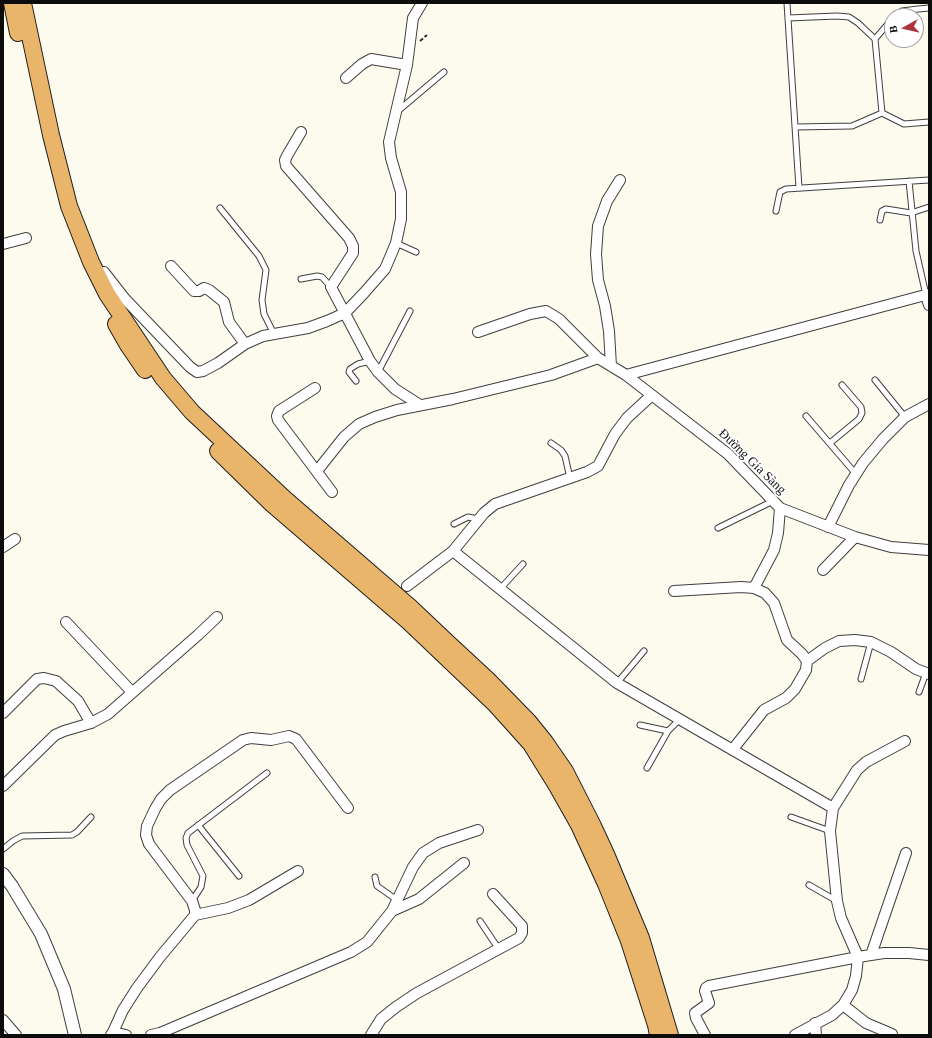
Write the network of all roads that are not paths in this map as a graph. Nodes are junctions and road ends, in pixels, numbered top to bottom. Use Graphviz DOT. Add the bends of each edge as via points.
graph roads {
  1 [pos="12,3"];
  2 [pos="23,3"];
  3 [pos="422,3"];
  4 [pos="787,3"];
  5 [pos="788,18"];
  6 [pos="884,28"];
  7 [pos="875,38"];
  8 [pos="407,65"];
  9 [pos="444,72"];
  10 [pos="346,78"];
  11 [pos="396,112"];
  12 [pos="882,113"];
  13 [pos="929,122"];
  14 [pos="795,127"];
  15 [pos="301,132"];
  16 [pos="620,180"];
  17 [pos="929,180"];
  18 [pos="909,181"];
  19 [pos="799,188"];
  20 [pos="929,207"];
  21 [pos="220,208"];
  22 [pos="776,211"];
  23 [pos="911,213"];
  24 [pos="880,220"];
  25 [pos="26,238"];
  26 [pos="396,243"];
  27 [pos="3,244"];
  28 [pos="416,252"];
  29 [pos="171,266"];
  30 [pos="104,272"];
  31 [pos="301,279"];
  32 [pos="331,287"];
  33 [pos="928,298"];
  34 [pos="410,311"];
  35 [pos="345,313"];
  36 [pos="478,332"];
  37 [pos="274,334"];
  38 [pos="245,344"];
  39 [pos="598,358"];
  40 [pos="370,361"];
  41 [pos="611,366"];
  42 [pos="378,372"];
  43 [pos="626,375"];
  44 [pos="876,380"];
  45 [pos="356,381"];
  46 [pos="842,386"];
  47 [pos="315,388"];
  48 [pos="652,395"];
  49 [pos="929,404"];
  50 [pos="420,405"];
  51 [pos="806,416"];
  52 [pos="905,417"];
  53 [pos="551,443"];
  54 [pos="830,443"];
  55 [pos="317,471"];
  56 [pos="856,474"];
  57 [pos="570,478"];
  58 [pos="332,492"];
  59 [pos="777,504"];
  60 [pos="479,519"];
  61 [pos="454,524"];
  62 [pos="828,527"];
  63 [pos="718,528"];
  64 [pos="855,537"];
  65 [pos="15,539"];
  66 [pos="3,547"];
  67 [pos="929,550"];
  68 [pos="453,551"];
  69 [pos="523,564"];
  70 [pos="823,570"];
  71 [pos="407,586"];
  72 [pos="754,588"];
  73 [pos="500,589"];
  74 [pos="674,591"];
  75 [pos="217,617"];
  76 [pos="66,622"];
  77 [pos="871,642"];
  78 [pos="644,651"];
  79 [pos="807,661"];
  80 [pos="928,674"];
  81 [pos="861,679"];
  82 [pos="617,683"];
  83 [pos="132,692"];
  84 [pos="919,692"];
  85 [pos="3,713"];
  86 [pos="680,719"];
  87 [pos="91,723"];
  88 [pos="640,725"];
  89 [pos="668,731"];
  90 [pos="904,741"];
  91 [pos="733,749"];
  92 [pos="647,768"];
  93 [pos="267,773"];
  94 [pos="3,786"];
  95 [pos="348,808"];
  96 [pos="833,808"];
  97 [pos="91,817"];
  98 [pos="791,817"];
  99 [pos="198,825"];
  100 [pos="478,830"];
  101 [pos="830,831"];
  102 [pos="3,849"];
  103 [pos="906,853"];
  104 [pos="464,863"];
  105 [pos="298,871"];
  106 [pos="3,874"];
  107 [pos="239,876"];
  108 [pos="375,877"];
  109 [pos="809,885"];
  110 [pos="493,894"];
  111 [pos="397,900"];
  112 [pos="192,901"];
  113 [pos="837,901"];
  114 [pos="392,911"];
  115 [pos="195,915"];
  116 [pos="480,921"];
  117 [pos="498,948"];
  118 [pos="872,955"];
  119 [pos="929,955"];
  120 [pos="858,957"];
  121 [pos="843,1005"];
  122 [pos="3,1020"];
  123 [pos="815,1023"];
  124 [pos="112,1034"];
  125 [pos="892,1034"];
  126 [pos="16,1035"];
  127 [pos="75,1035"];
  128 [pos="126,1035"];
  129 [pos="151,1035"];
  130 [pos="371,1035"];
  131 [pos="658,1035"];
  132 [pos="670,1035"];
  133 [pos="704,1035"];
  134 [pos="795,1035"];
  135 [pos="816,1035"];
  1 -- 131 [label="highway" via="49,170 68,232 83,266 128,346 180,413 234,467 272,504 409,622 495,704 531,744 579,825 606,884 629,941"];
  2 -- 132 [label="highway" via="68,206 107,294 162,378 192,412 285,499 448,642 528,721 545,742 565,771 606,854 641,938"];
  3 -- 8 [label="street" via="413,18"];
  4 -- 5 [label="lane"];
  5 -- 7 [label="lane" via="849,17"];
  5 -- 14 [label="lane"];
  6 -- 7 [label="lane"];
  7 -- 12 [label="lane"];
  8 -- 10 [label="street" via="372,59"];
  8 -- 11 [label="street"];
  9 -- 11 [label="lane"];
  11 -- 26 [label="street" via="389,142 401,192 402,219"];
  12 -- 13 [label="lane" via="904,124"];
  12 -- 14 [label="lane" via="852,126"];
  14 -- 19 [label="lane"];
  15 -- 32 [label="street" via="285,160 286,166 349,238 353,246 353,253"];
  16 -- 41 [label="street" via="607,201 598,226 596,254 598,280 605,306"];
  17 -- 18 [label="lane"];
  18 -- 19 [label="lane"];
  18 -- 23 [label="lane"];
  19 -- 22 [label="lane" via="780,192"];
  20 -- 23 [label="lane"];
  21 -- 37 [label="lane" via="259,256 266,270 262,300 264,314"];
  23 -- 24 [label="lane" via="886,209 882,211"];
  23 -- 33 [label="lane" via="916,252"];
  25 -- 27 [label="street"];
  26 -- 28 [label="lane"];
  26 -- 35 [label="street" via="385,269"];
  29 -- 38 [label="street" via="194,291 204,288 224,302 229,322"];
  30 -- 38 [label="street" via="125,299 197,372 218,363"];
  31 -- 32 [label="lane" via="322,277"];
  32 -- 35 [label="street"];
  33 -- 43 [label="street"];
  34 -- 42 [label="lane"];
  35 -- 37 [label="street" via="308,328"];
  35 -- 40 [label="street"];
  36 -- 39 [label="street, Đường Gia Sàng" via="546,311 559,319"];
  37 -- 38 [label="street"];
  39 -- 41 [label="street, Đường Gia Sàng"];
  39 -- 50 [label="street" via="551,375"];
  40 -- 42 [label="street"];
  40 -- 45 [label="lane" via="350,369 349,372"];
  41 -- 43 [label="street, Đường Gia Sàng"];
  42 -- 50 [label="street" via="395,389"];
  43 -- 48 [label="street, Đường Gia Sàng"];
  44 -- 52 [label="lane"];
  46 -- 54 [label="lane" via="862,413 860,419"];
  47 -- 55 [label="street" via="279,411 277,416"];
  48 -- 57 [label="street" via="627,418 598,466"];
  48 -- 59 [label="street, Đường Gia Sàng" via="728,454"];
  49 -- 52 [label="street"];
  50 -- 55 [label="street" via="358,424 344,437"];
  51 -- 54 [label="lane"];
  52 -- 56 [label="street" via="883,439"];
  53 -- 57 [label="lane" via="565,456"];
  54 -- 56 [label="lane"];
  55 -- 58 [label="street"];
  56 -- 62 [label="street"];
  57 -- 60 [label="street" via="495,504"];
  59 -- 62 [label="street, Đường Gia Sàng"];
  59 -- 63 [label="lane"];
  59 -- 72 [label="street" via="778,533 774,550"];
  60 -- 61 [label="lane" via="468,517"];
  60 -- 68 [label="street"];
  62 -- 64 [label="street, Đường Gia Sàng"];
  64 -- 67 [label="street, Đường Gia Sàng" via="891,547"];
  64 -- 70 [label="street"];
  65 -- 66 [label="street"];
  68 -- 71 [label="street"];
  68 -- 73 [label="street"];
  69 -- 73 [label="lane"];
  72 -- 74 [label="street"];
  72 -- 79 [label="street" via="765,593 774,603 787,640"];
  73 -- 82 [label="street"];
  75 -- 83 [label="street"];
  76 -- 83 [label="street"];
  77 -- 79 [label="street" via="839,641"];
  77 -- 80 [label="street"];
  77 -- 81 [label="lane"];
  78 -- 82 [label="lane"];
  79 -- 91 [label="street" via="806,670 795,689 786,698 764,710"];
  80 -- 84 [label="lane"];
  82 -- 86 [label="street"];
  83 -- 87 [label="street" via="108,714"];
  85 -- 87 [label="street" via="37,679 44,678 56,681 78,701"];
  86 -- 89 [label="lane"];
  86 -- 91 [label="street"];
  87 -- 94 [label="street" via="55,736"];
  88 -- 89 [label="lane"];
  89 -- 92 [label="lane"];
  90 -- 96 [label="street" via="866,762 857,770"];
  91 -- 96 [label="street"];
  93 -- 99 [label="lane"];
  95 -- 112 [label="street" via="296,739 289,736 271,740 243,740 170,790 161,799 147,826 149,844"];
  96 -- 101 [label="street"];
  97 -- 102 [label="lane" via="72,835 22,836"];
  98 -- 101 [label="lane"];
  99 -- 107 [label="lane"];
  99 -- 112 [label="lane" via="186,838 203,876 201,887"];
  100 -- 111 [label="street" via="439,843 423,853"];
  101 -- 113 [label="street"];
  103 -- 118 [label="street"];
  104 -- 114 [label="street" via="419,899"];
  105 -- 115 [label="street" via="249,900 228,908"];
  106 -- 127 [label="street" via="41,934 64,989"];
  108 -- 111 [label="lane" via="377,886"];
  109 -- 113 [label="lane"];
  110 -- 117 [label="street" via="522,926 522,933 518,938"];
  111 -- 114 [label="street"];
  112 -- 115 [label="street"];
  113 -- 120 [label="street" via="841,918"];
  114 -- 129 [label="street" via="367,942 351,952"];
  115 -- 124 [label="street" via="137,988"];
  116 -- 117 [label="lane"];
  117 -- 130 [label="street" via="396,1007 381,1019"];
  118 -- 119 [label="street" via="909,952"];
  118 -- 120 [label="street"];
  120 -- 121 [label="street" via="852,990"];
  120 -- 133 [label="street" via="706,988 709,1003 695,1013"];
  121 -- 123 [label="street"];
  121 -- 125 [label="street" via="866,1023"];
  122 -- 126 [label="street"];
  123 -- 134 [label="street"];
  123 -- 135 [label="street"];
  124 -- 128 [label="street"];
}
